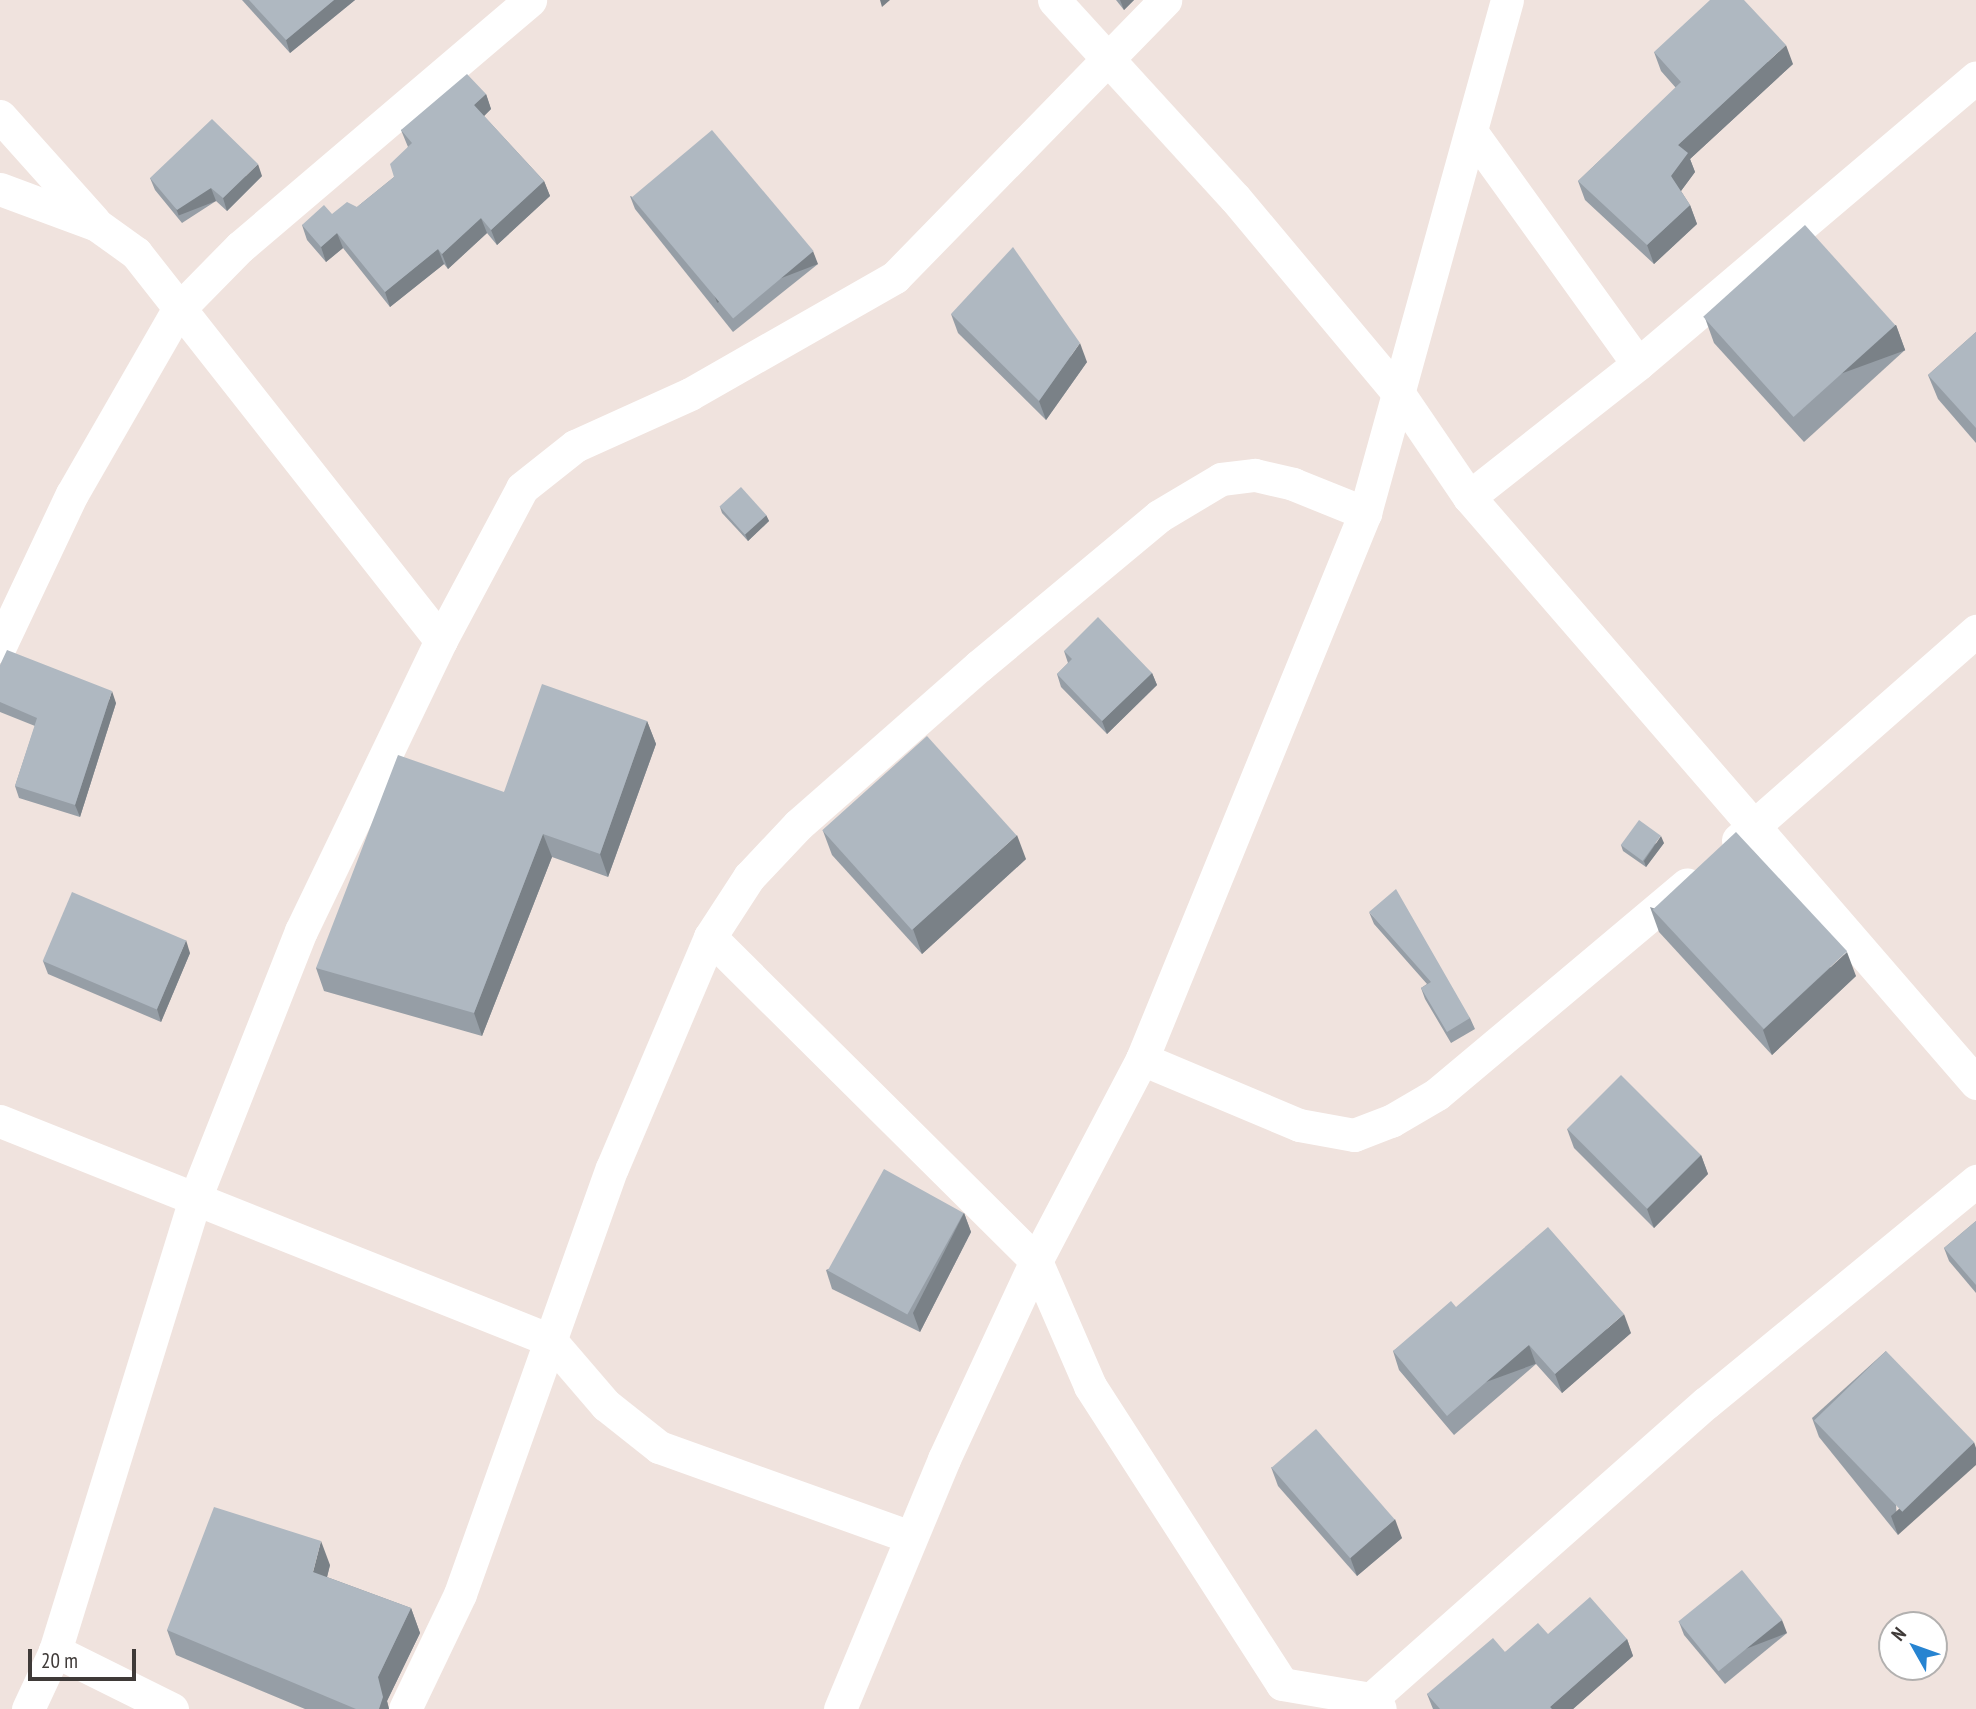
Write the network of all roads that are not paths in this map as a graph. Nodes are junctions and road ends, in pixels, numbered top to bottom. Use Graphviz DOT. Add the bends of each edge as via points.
graph roads {
  1 [pos="530,0"];
  2 [pos="1054,0"];
  3 [pos="1165,0"];
  4 [pos="1507,0"];
  5 [pos="1107,58"];
  6 [pos="1976,77"];
  7 [pos="0,116"];
  8 [pos="1472,133"];
  9 [pos="0,189"];
  10 [pos="97,225"];
  11 [pos="178,310"];
  12 [pos="1639,363"];
  13 [pos="1399,394"];
  14 [pos="1469,497"];
  15 [pos="1365,513"];
  16 [pos="1976,631"];
  17 [pos="441,640"];
  18 [pos="0,646"];
  19 [pos="1755,825"];
  20 [pos="710,937"];
  21 [pos="1142,1059"];
  22 [pos="1976,1083"];
  23 [pos="0,1121"];
  24 [pos="1976,1181"];
  25 [pos="197,1196"];
  26 [pos="1036,1261"];
  27 [pos="550,1340"];
  28 [pos="910,1537"];
  29 [pos="55,1651"];
  30 [pos="1282,1696"];
  31 [pos="1376,1704"];
  32 [pos="28,1709"];
  33 [pos="172,1709"];
  34 [pos="405,1709"];
  35 [pos="840,1709"];
  1 -- 11 [label="street" via="240,247"];
  2 -- 5 [label="street"];
  3 -- 5 [label="street"];
  4 -- 8 [label="street"];
  5 -- 13 [label="street" via="1235,198"];
  5 -- 17 [label="street" via="895,277 691,394 575,446 522,488"];
  6 -- 12 [label="street"];
  7 -- 10 [label="street"];
  8 -- 12 [label="street"];
  8 -- 13 [label="street"];
  9 -- 10 [label="street"];
  10 -- 11 [label="street" via="136,253"];
  11 -- 17 [label="street"];
  11 -- 18 [label="street" via="72,494"];
  12 -- 14 [label="street"];
  13 -- 14 [label="street"];
  13 -- 15 [label="street"];
  14 -- 19 [label="street"];
  15 -- 20 [label="street" via="1293,484 1255,475 1221,479 1159,516 798,825 750,877"];
  15 -- 21 [label="street"];
  16 -- 19 [label="street"];
  17 -- 25 [label="street" via="301,931"];
  19 -- 21 [label="street" via="1437,1094 1391,1121 1353,1135 1299,1125"];
  19 -- 22 [label="street"];
  20 -- 26 [label="street"];
  20 -- 27 [label="street" via="612,1168"];
  21 -- 26 [label="street"];
  23 -- 25 [label="street"];
  24 -- 31 [label="street" via="1706,1403"];
  25 -- 27 [label="street"];
  25 -- 29 [label="street"];
  26 -- 28 [label="street"];
  26 -- 30 [label="street" via="1090,1386"];
  27 -- 28 [label="street" via="606,1405 660,1447"];
  27 -- 34 [label="street" via="460,1594"];
  28 -- 35 [label="street"];
  29 -- 32 [label="street"];
  29 -- 33 [label="street"];
  30 -- 31 [label="street"];
}
